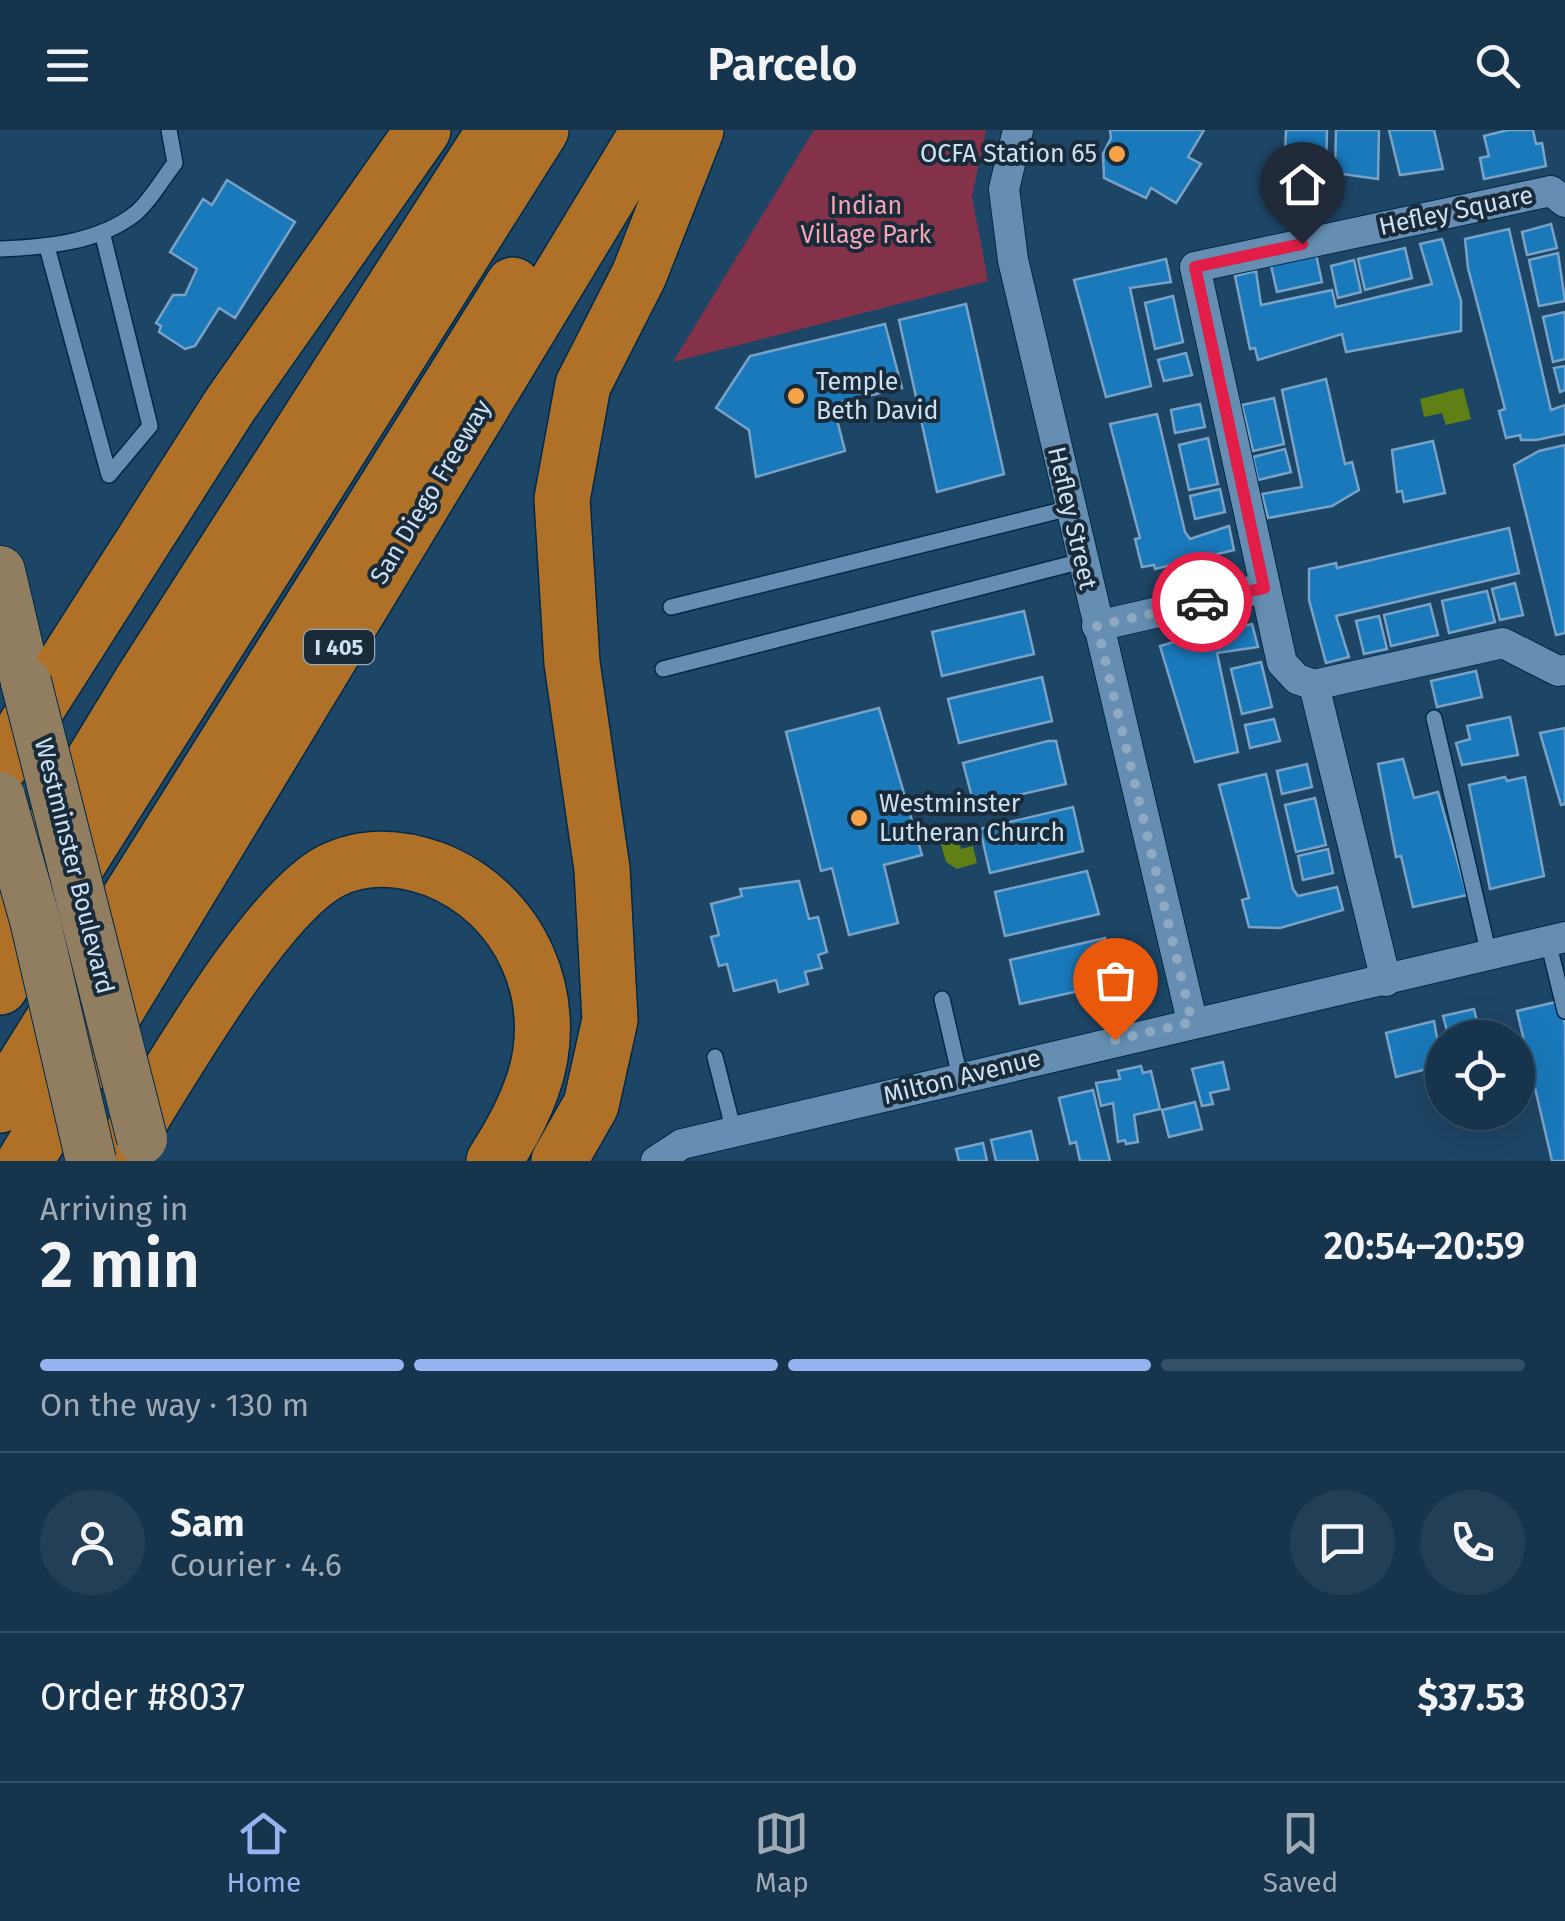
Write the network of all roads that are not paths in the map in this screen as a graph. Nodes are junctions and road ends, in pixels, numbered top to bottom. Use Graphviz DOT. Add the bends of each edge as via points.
graph roads {
  1 [pos="169,130"];
  2 [pos="423,130"];
  3 [pos="496,130"];
  4 [pos="541,130"];
  5 [pos="610,130"];
  6 [pos="648,130"];
  7 [pos="696,130"];
  8 [pos="1018,130"];
  9 [pos="1565,202"];
  10 [pos="102,232"];
  11 [pos="47,247"];
  12 [pos="0,249"];
  13 [pos="1070,508"];
  14 [pos="1082,561"];
  15 [pos="0,571"];
  16 [pos="1264,588"];
  17 [pos="670,607"];
  18 [pos="1097,626"];
  19 [pos="663,669"];
  20 [pos="1565,670"];
  21 [pos="1314,685"];
  22 [pos="1434,718"];
  23 [pos="0,766"];
  24 [pos="0,796"];
  25 [pos="0,914"];
  26 [pos="1556,939"];
  27 [pos="1490,956"];
  28 [pos="1386,982"];
  29 [pos="0,987"];
  30 [pos="942,999"];
  31 [pos="1565,1010"];
  32 [pos="1192,1022"];
  33 [pos="715,1057"];
  34 [pos="960,1077"];
  35 [pos="0,1104"];
  36 [pos="734,1132"];
  37 [pos="135,1154"];
  38 [pos="25,1161"];
  39 [pos="90,1161"];
  40 [pos="494,1161"];
  41 [pos="560,1161"];
  42 [pos="656,1161"];
  1 -- 10 [label="lane" via="175,163 137,212"];
  2 -- 23 [label="highway" via="230,405"];
  3 -- 25 [label="highway"];
  4 -- 29 [label="highway"];
  5 -- 35 [label="highway"];
  6 -- 38 [label="highway, San Diego Freeway / I 405"];
  7 -- 41 [label="highway" via="639,275 583,385 562,499 572,663 602,869 610,1020 591,1105"];
  8 -- 13 [label="street, Hefley Street" via="1004,189 1013,260"];
  9 -- 16 [label="street, Hefley Square" via="1551,191 1195,267"];
  10 -- 11 [label="lane"];
  10 -- 11 [label="lane" via="150,426 108,475"];
  11 -- 12 [label="lane"];
  13 -- 14 [label="street, Hefley Street"];
  13 -- 17 [label="lane"];
  14 -- 18 [label="street, Hefley Street"];
  14 -- 19 [label="lane"];
  15 -- 37 [label="main road, Westminster Boulevard, bridge"];
  16 -- 18 [label="street"];
  16 -- 21 [label="street, Hefley Square" via="1282,663"];
  18 -- 32 [label="street, Hefley Street"];
  20 -- 21 [label="street" via="1503,643"];
  21 -- 28 [label="street"];
  22 -- 27 [label="lane"];
  24 -- 39 [label="main road, Westminster Boulevard, bridge"];
  26 -- 27 [label="street, Milton Avenue"];
  26 -- 31 [label="lane"];
  27 -- 28 [label="street, Milton Avenue"];
  28 -- 32 [label="street, Milton Avenue"];
  30 -- 34 [label="lane"];
  32 -- 34 [label="street, Milton Avenue"];
  33 -- 36 [label="lane"];
  34 -- 36 [label="street, Milton Avenue"];
  36 -- 42 [label="street, Milton Avenue" via="682,1144"];
  37 -- 40 [label="highway" via="273,924 328,873 392,858 443,873 485,898 528,954 539,987 534,1084"];
}
